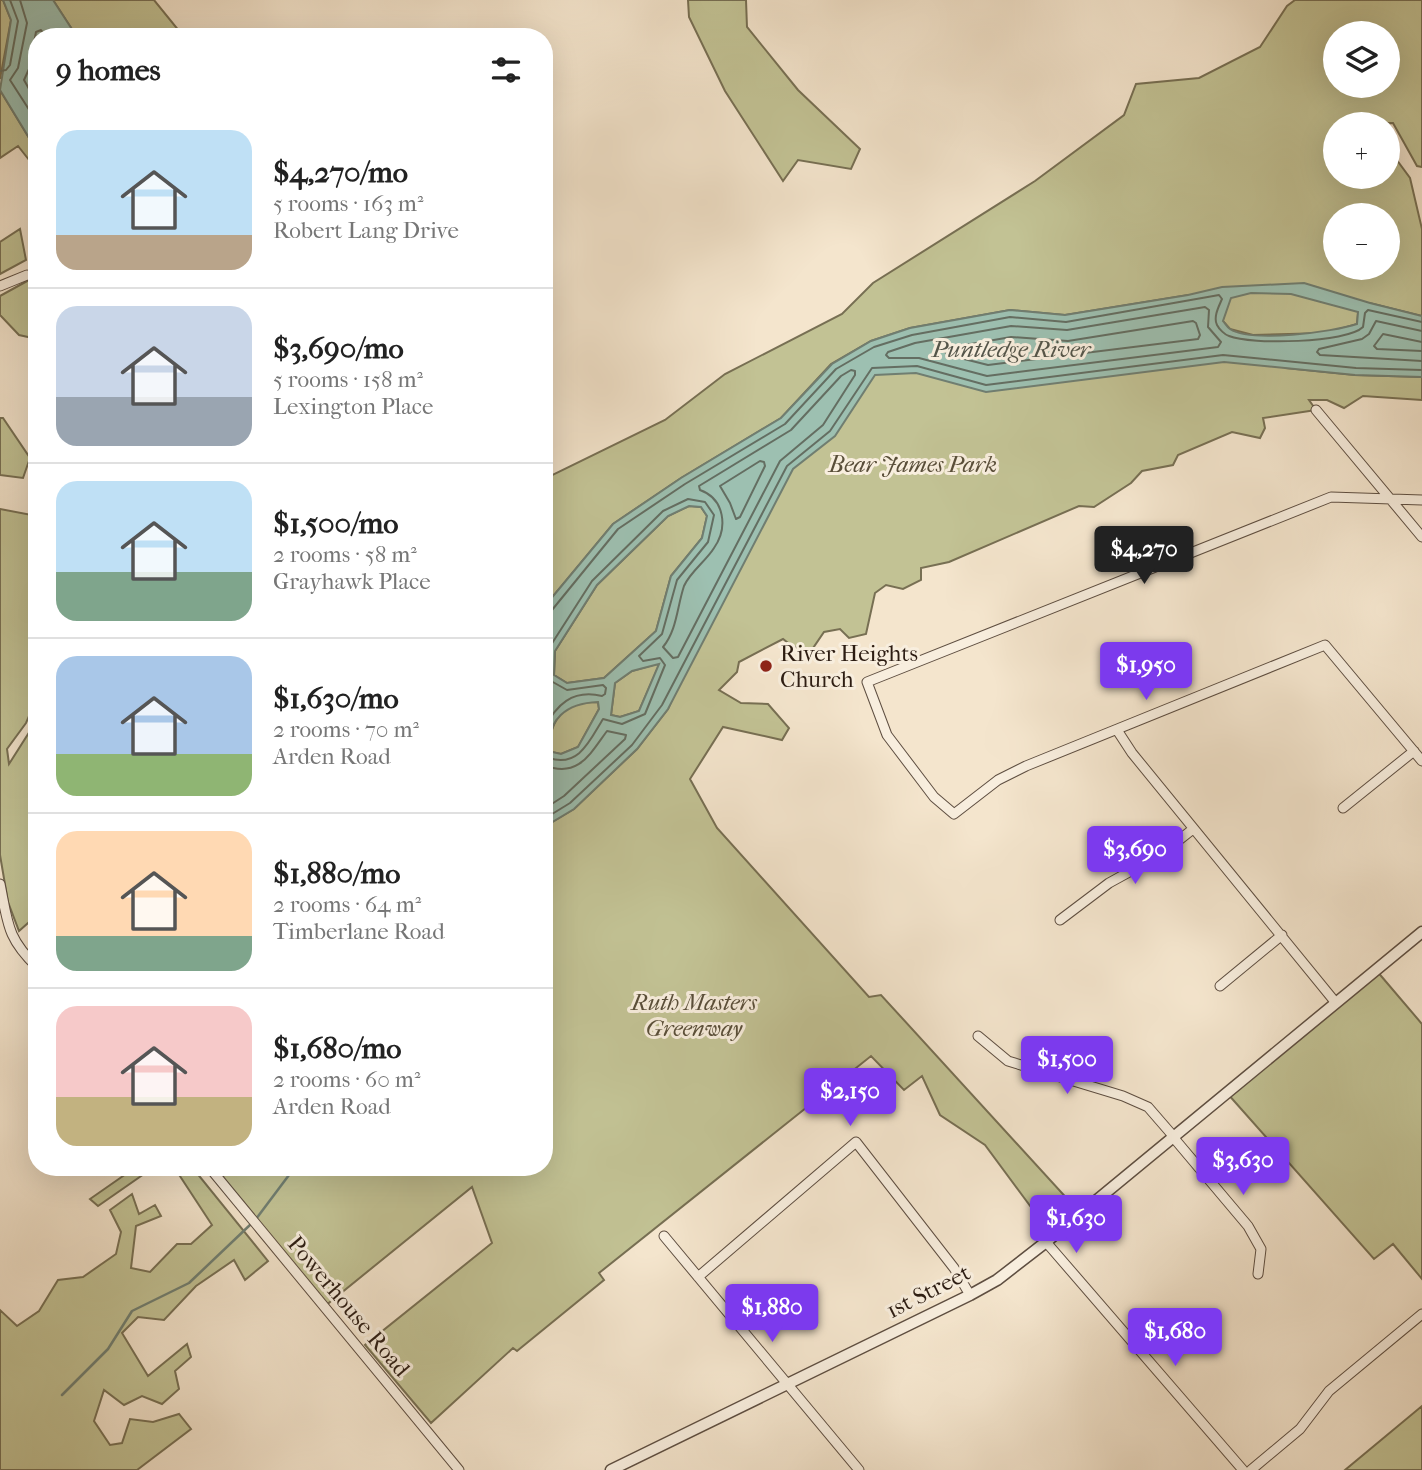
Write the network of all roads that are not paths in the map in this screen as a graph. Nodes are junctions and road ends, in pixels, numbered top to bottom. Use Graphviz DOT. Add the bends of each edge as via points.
graph roads {
  1 [pos="27,275"];
  2 [pos="0,286"];
  3 [pos="1316,410"];
  4 [pos="1391,500"];
  5 [pos="1422,500"];
  6 [pos="1422,537"];
  7 [pos="1117,730"];
  8 [pos="1414,751"];
  9 [pos="1422,761"];
  10 [pos="1343,808"];
  11 [pos="1194,829"];
  12 [pos="0,884"];
  13 [pos="1060,920"];
  14 [pos="1422,932"];
  15 [pos="1282,935"];
  16 [pos="28,958"];
  17 [pos="1220,986"];
  18 [pos="1336,1003"];
  19 [pos="978,1036"];
  20 [pos="1174,1137"];
  21 [pos="216,1176"];
  22 [pos="664,1236"];
  23 [pos="1046,1242"];
  24 [pos="1258,1274"];
  25 [pos="698,1277"];
  26 [pos="970,1295"];
  27 [pos="1422,1314"];
  28 [pos="787,1385"];
  29 [pos="459,1470"];
  30 [pos="611,1470"];
  31 [pos="859,1470"];
  32 [pos="1243,1470"];
  33 [pos="1251,1470"];
  1 -- 2 [label="street"];
  3 -- 4 [label="street"];
  4 -- 5 [label="street"];
  4 -- 6 [label="street"];
  4 -- 7 [label="street" via="1331,497 867,682 887,735 934,797 954,814 998,780"];
  7 -- 8 [label="street" via="1325,645"];
  7 -- 11 [label="street"];
  8 -- 9 [label="street"];
  8 -- 10 [label="street"];
  11 -- 13 [label="street"];
  11 -- 15 [label="street"];
  12 -- 16 [label="street" via="9,929"];
  14 -- 18 [label="street, 1st Street"];
  15 -- 17 [label="street"];
  15 -- 18 [label="street"];
  18 -- 20 [label="street, 1st Street"];
  19 -- 20 [label="street" via="1007,1061 1149,1107"];
  20 -- 23 [label="street, 1st Street"];
  20 -- 24 [label="street" via="1248,1226 1262,1250"];
  21 -- 29 [label="street, Powerhouse Road"];
  22 -- 25 [label="street"];
  23 -- 26 [label="street, 1st Street"];
  23 -- 32 [label="street"];
  25 -- 26 [label="street" via="856,1142"];
  25 -- 28 [label="street"];
  26 -- 28 [label="street, 1st Street"];
  27 -- 33 [label="street" via="1329,1391 1300,1429"];
  28 -- 30 [label="street, 1st Street"];
  28 -- 31 [label="street"];
}
